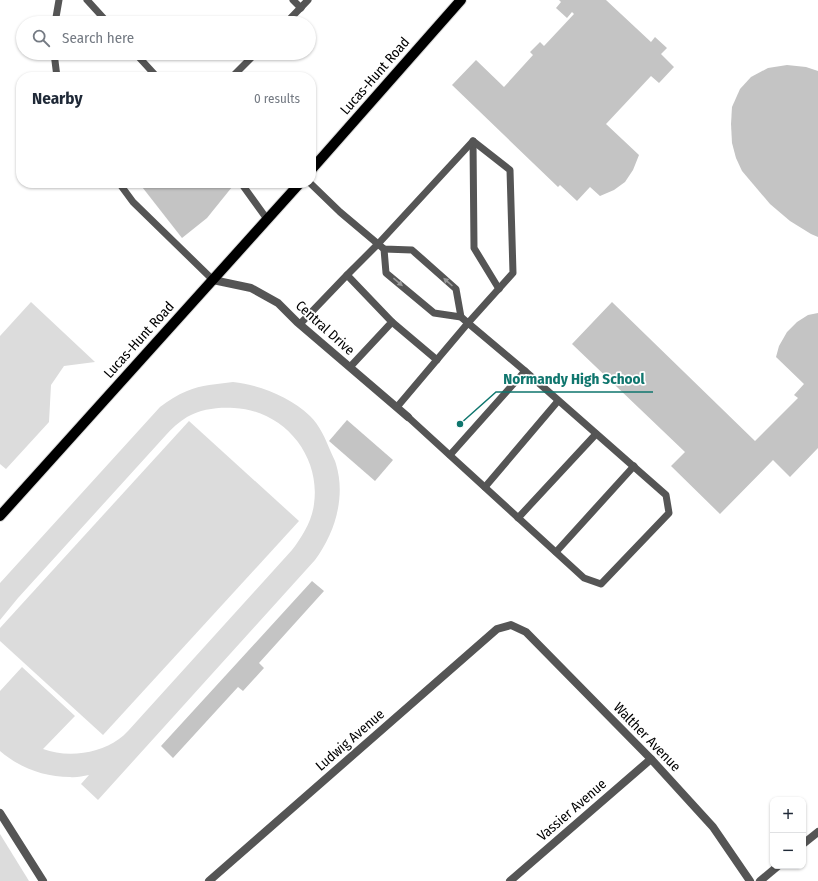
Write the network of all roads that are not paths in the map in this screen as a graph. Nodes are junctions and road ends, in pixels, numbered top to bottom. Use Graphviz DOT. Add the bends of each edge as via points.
graph roads {
  1 [pos="59,0"];
  2 [pos="87,0"];
  3 [pos="293,0"];
  4 [pos="308,0"];
  5 [pos="461,0"];
  6 [pos="301,8"];
  7 [pos="56,16"];
  8 [pos="102,16"];
  9 [pos="293,16"];
  10 [pos="55,60"];
  11 [pos="141,60"];
  12 [pos="249,60"];
  13 [pos="56,72"];
  14 [pos="152,72"];
  15 [pos="237,72"];
  16 [pos="473,141"];
  17 [pos="316,164"];
  18 [pos="123,188"];
  19 [pos="245,188"];
  20 [pos="295,188"];
  21 [pos="315,188"];
  22 [pos="267,219"];
  23 [pos="378,244"];
  24 [pos="384,249"];
  25 [pos="347,275"];
  26 [pos="213,280"];
  27 [pos="499,288"];
  28 [pos="460,317"];
  29 [pos="392,322"];
  30 [pos="468,323"];
  31 [pos="300,324"];
  32 [pos="437,360"];
  33 [pos="350,367"];
  34 [pos="525,371"];
  35 [pos="558,401"];
  36 [pos="397,407"];
  37 [pos="408,417"];
  38 [pos="596,434"];
  39 [pos="450,455"];
  40 [pos="634,466"];
  41 [pos="485,487"];
  42 [pos="0,516"];
  43 [pos="518,518"];
  44 [pos="556,552"];
  45 [pos="511,626"];
  46 [pos="651,758"];
  47 [pos="0,813"];
  48 [pos="818,832"];
  49 [pos="806,842"];
  50 [pos="774,869"];
  51 [pos="43,881"];
  52 [pos="209,881"];
  53 [pos="510,881"];
  54 [pos="750,881"];
  55 [pos="760,881"];
  1 -- 7 [label="lane"];
  2 -- 8 [label="lane"];
  3 -- 6 [label="lane"];
  4 -- 6 [label="lane"];
  5 -- 17 [label="main road, Lucas-Hunt Road"];
  6 -- 9 [label="lane"];
  10 -- 13 [label="lane"];
  11 -- 14 [label="lane"];
  12 -- 15 [label="lane"];
  16 -- 23 [label="lane"];
  16 -- 27 [label="lane" via="474,248"];
  16 -- 27 [label="lane" via="510,170 513,273"];
  18 -- 26 [label="lane" via="133,202"];
  19 -- 22 [label="lane"];
  20 -- 22 [label="main road, Lucas-Hunt Road"];
  21 -- 23 [label="lane"];
  22 -- 26 [label="main road, Lucas-Hunt Road"];
  23 -- 24 [label="lane"];
  23 -- 25 [label="lane"];
  24 -- 28 [label="lane, one-way" via="386,273 434,313"];
  28 -- 24 [label="lane, one-way" via="456,289 412,250"];
  25 -- 29 [label="lane"];
  25 -- 31 [label="lane"];
  26 -- 31 [label="street, Central Drive" via="251,288 278,303"];
  26 -- 42 [label="main road, Lucas-Hunt Road"];
  27 -- 30 [label="lane"];
  28 -- 30 [label="lane"];
  29 -- 32 [label="lane"];
  29 -- 33 [label="lane"];
  30 -- 32 [label="lane"];
  30 -- 34 [label="lane"];
  31 -- 33 [label="street, Central Drive"];
  32 -- 36 [label="lane"];
  33 -- 36 [label="street, Central Drive"];
  34 -- 35 [label="lane"];
  34 -- 39 [label="lane"];
  35 -- 38 [label="lane"];
  35 -- 41 [label="lane"];
  36 -- 37 [label="street, Central Drive"];
  37 -- 39 [label="lane"];
  38 -- 40 [label="lane"];
  38 -- 43 [label="lane"];
  39 -- 41 [label="lane"];
  40 -- 44 [label="lane"];
  40 -- 44 [label="lane" via="666,494 669,513 601,584 584,578"];
  41 -- 43 [label="lane"];
  43 -- 44 [label="lane"];
  45 -- 46 [label="street, Walther Avenue" via="526,632"];
  45 -- 52 [label="street, Ludwig Avenue" via="497,629"];
  46 -- 53 [label="street, Vassier Avenue"];
  46 -- 54 [label="street, Walther Avenue" via="713,827"];
  47 -- 51 [label="street"];
  48 -- 49 [label="street"];
  50 -- 55 [label="street"];
}
